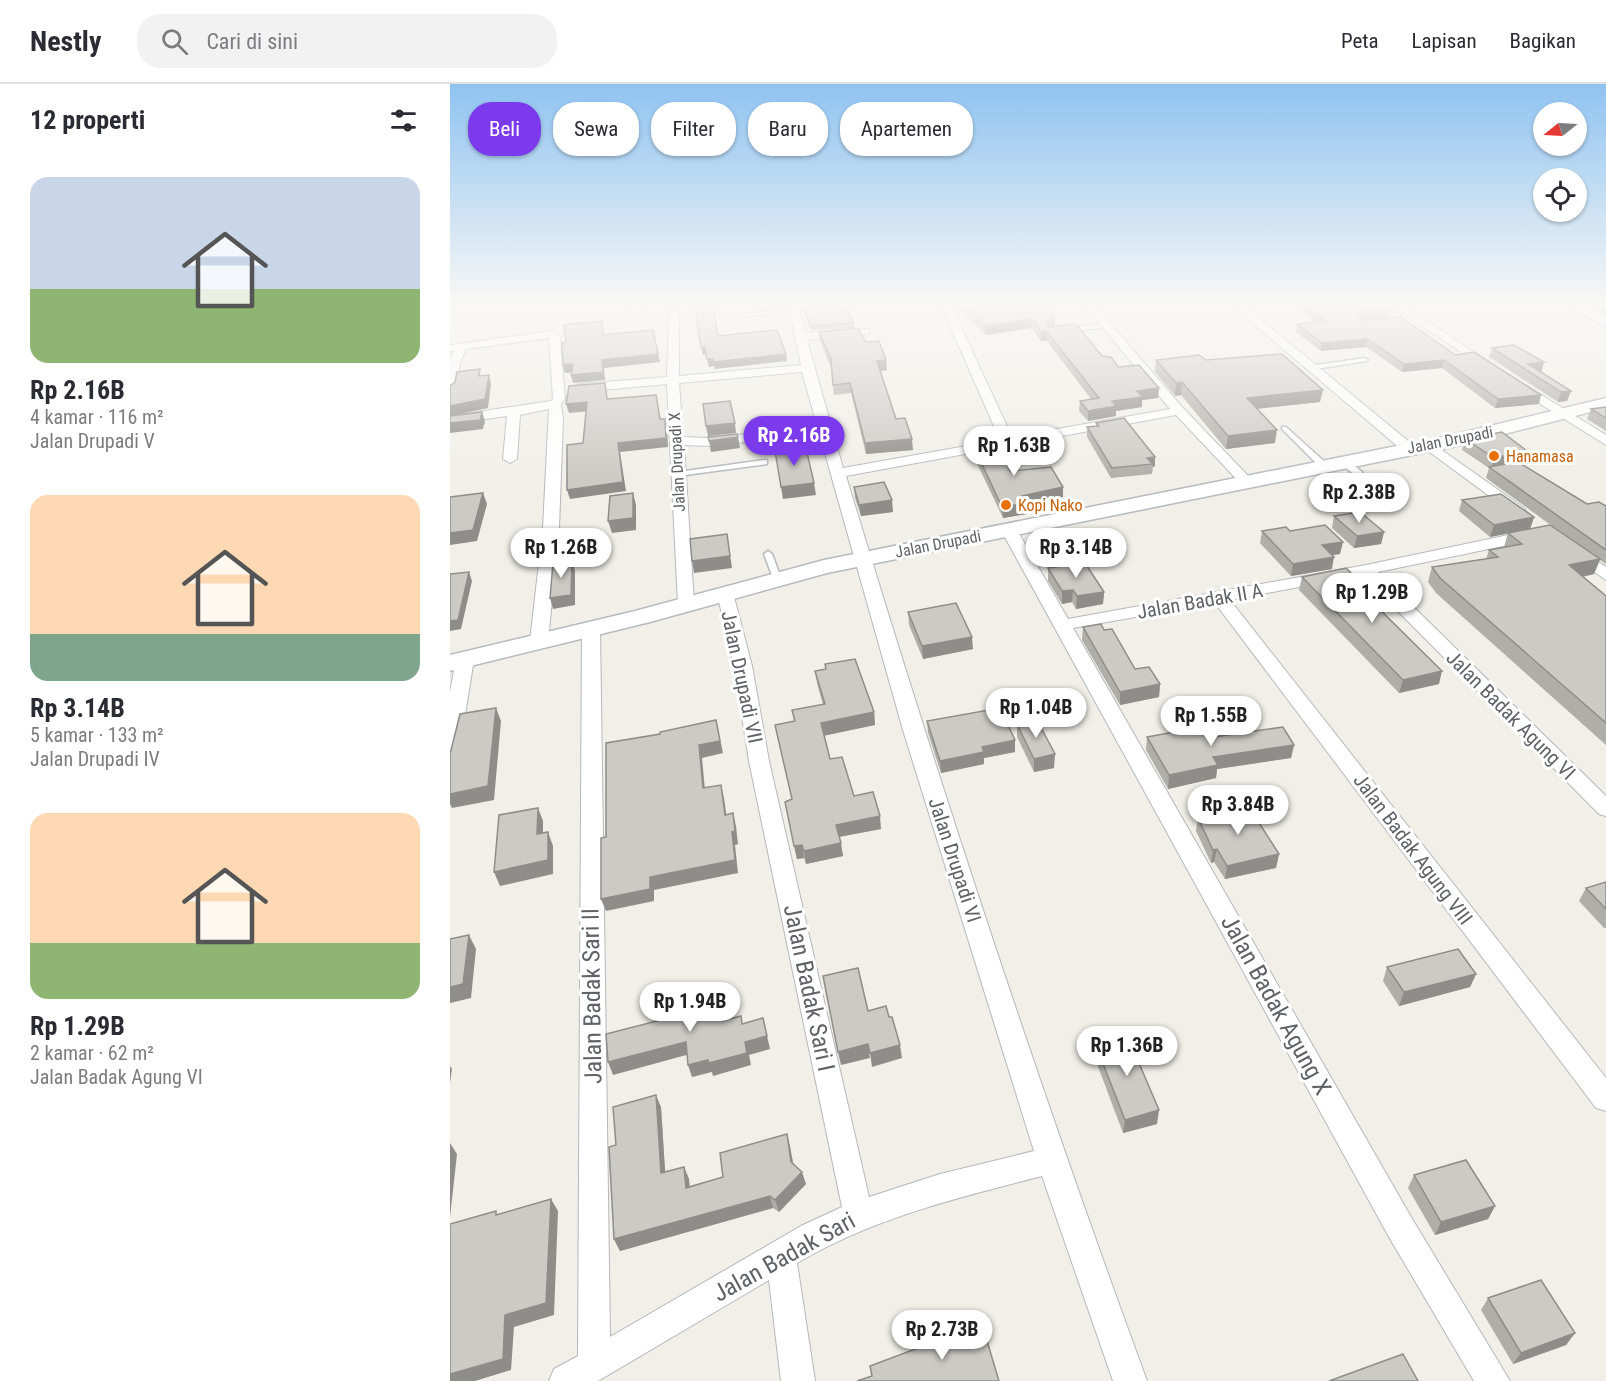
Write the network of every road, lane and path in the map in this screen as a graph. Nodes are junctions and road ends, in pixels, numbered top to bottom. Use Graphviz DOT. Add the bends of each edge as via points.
graph roads {
  1 [pos="454,362"];
  2 [pos="555,362"];
  3 [pos="673,362"];
  4 [pos="806,362"];
  5 [pos="971,362"];
  6 [pos="1136,362"];
  7 [pos="1302,362"];
  8 [pos="1354,362"];
  9 [pos="1480,362"];
  10 [pos="807,368"];
  11 [pos="1309,368"];
  12 [pos="673,379"];
  13 [pos="450,391"];
  14 [pos="557,397"];
  15 [pos="1606,403"];
  16 [pos="1179,411"];
  17 [pos="514,412"];
  18 [pos="1561,412"];
  19 [pos="450,420"];
  20 [pos="1284,428"];
  21 [pos="773,435"];
  22 [pos="676,441"];
  23 [pos="1606,441"];
  24 [pos="1008,443"];
  25 [pos="1419,447"];
  26 [pos="510,459"];
  27 [pos="764,462"];
  28 [pos="1342,467"];
  29 [pos="838,473"];
  30 [pos="678,474"];
  31 [pos="1246,481"];
  32 [pos="1010,530"];
  33 [pos="1564,544"];
  34 [pos="768,554"];
  35 [pos="861,559"];
  36 [pos="1366,570"];
  37 [pos="1606,574"];
  38 [pos="777,578"];
  39 [pos="723,588"];
  40 [pos="1220,598"];
  41 [pos="686,604"];
  42 [pos="1064,626"];
  43 [pos="591,628"];
  44 [pos="539,641"];
  45 [pos="458,661"];
  46 [pos="450,746"];
  47 [pos="759,761"];
  48 [pos="1606,809"];
  49 [pos="1606,1099"];
  50 [pos="1051,1160"];
  51 [pos="858,1215"];
  52 [pos="781,1256"];
  53 [pos="594,1364"];
  54 [pos="566,1381"];
  55 [pos="798,1381"];
  56 [pos="1130,1381"];
  57 [pos="1493,1381"];
  1 -- 13 [label="street"];
  2 -- 14 [label="street"];
  3 -- 12 [label="street, Jalan Drupadi X"];
  4 -- 10 [label="street, Jalan Drupadi VI"];
  5 -- 24 [label="street"];
  6 -- 16 [label="street"];
  7 -- 11 [label="street"];
  8 -- 11 [label="lane"];
  9 -- 18 [label="street"];
  10 -- 12 [label="street"];
  10 -- 29 [label="street, Jalan Drupadi VI"];
  11 -- 25 [label="street"];
  12 -- 14 [label="street"];
  12 -- 22 [label="street, Jalan Drupadi X"];
  14 -- 17 [label="street"];
  14 -- 44 [label="street" via="551,528"];
  15 -- 18 [label="street, Jalan Drupadi"];
  16 -- 24 [label="street"];
  16 -- 31 [label="street"];
  17 -- 19 [label="street"];
  17 -- 26 [label="street"];
  18 -- 23 [label="street"];
  18 -- 25 [label="street, Jalan Drupadi"];
  20 -- 28 [label="lane"];
  21 -- 22 [label="street" via="711,442"];
  22 -- 30 [label="street, Jalan Drupadi X"];
  24 -- 29 [label="street"];
  25 -- 28 [label="street, Jalan Drupadi"];
  25 -- 36 [label="street, Jalan Badak II A" via="1547,532"];
  27 -- 30 [label="lane"];
  28 -- 31 [label="street, Jalan Drupadi"];
  29 -- 35 [label="street, Jalan Drupadi VI"];
  30 -- 41 [label="street, Jalan Drupadi X"];
  31 -- 32 [label="street, Jalan Drupadi"];
  32 -- 35 [label="street, Jalan Drupadi"];
  32 -- 42 [label="street, Jalan Badak Agung X"];
  33 -- 37 [label="street"];
  34 -- 38 [label="lane"];
  35 -- 38 [label="street, Jalan Drupadi"];
  35 -- 50 [label="street, Jalan Drupadi VI"];
  36 -- 40 [label="street, Jalan Badak II A"];
  36 -- 48 [label="street, Jalan Badak Agung VI"];
  38 -- 39 [label="street, Jalan Drupadi"];
  39 -- 41 [label="street, Jalan Drupadi"];
  39 -- 47 [label="street, Jalan Drupadi VII" via="743,666"];
  40 -- 42 [label="street, Jalan Badak II A"];
  40 -- 49 [label="street, Jalan Badak Agung VIII"];
  41 -- 43 [label="street, Jalan Drupadi"];
  42 -- 57 [label="street, Jalan Badak Agung X" via="1400,1227"];
  43 -- 44 [label="street, Jalan Drupadi"];
  43 -- 53 [label="street, Jalan Badak Sari II"];
  44 -- 45 [label="street, Jalan Drupadi"];
  45 -- 46 [label="street"];
  47 -- 51 [label="street, Jalan Badak Sari I"];
  50 -- 51 [label="street, Jalan Badak Sari" via="940,1188"];
  50 -- 56 [label="street, Jalan Drupadi VI"];
  51 -- 52 [label="street, Jalan Badak Sari"];
  52 -- 53 [label="street, Jalan Badak Sari"];
  52 -- 55 [label="street"];
  53 -- 54 [label="street, Jalan Badak Sari"];
}
